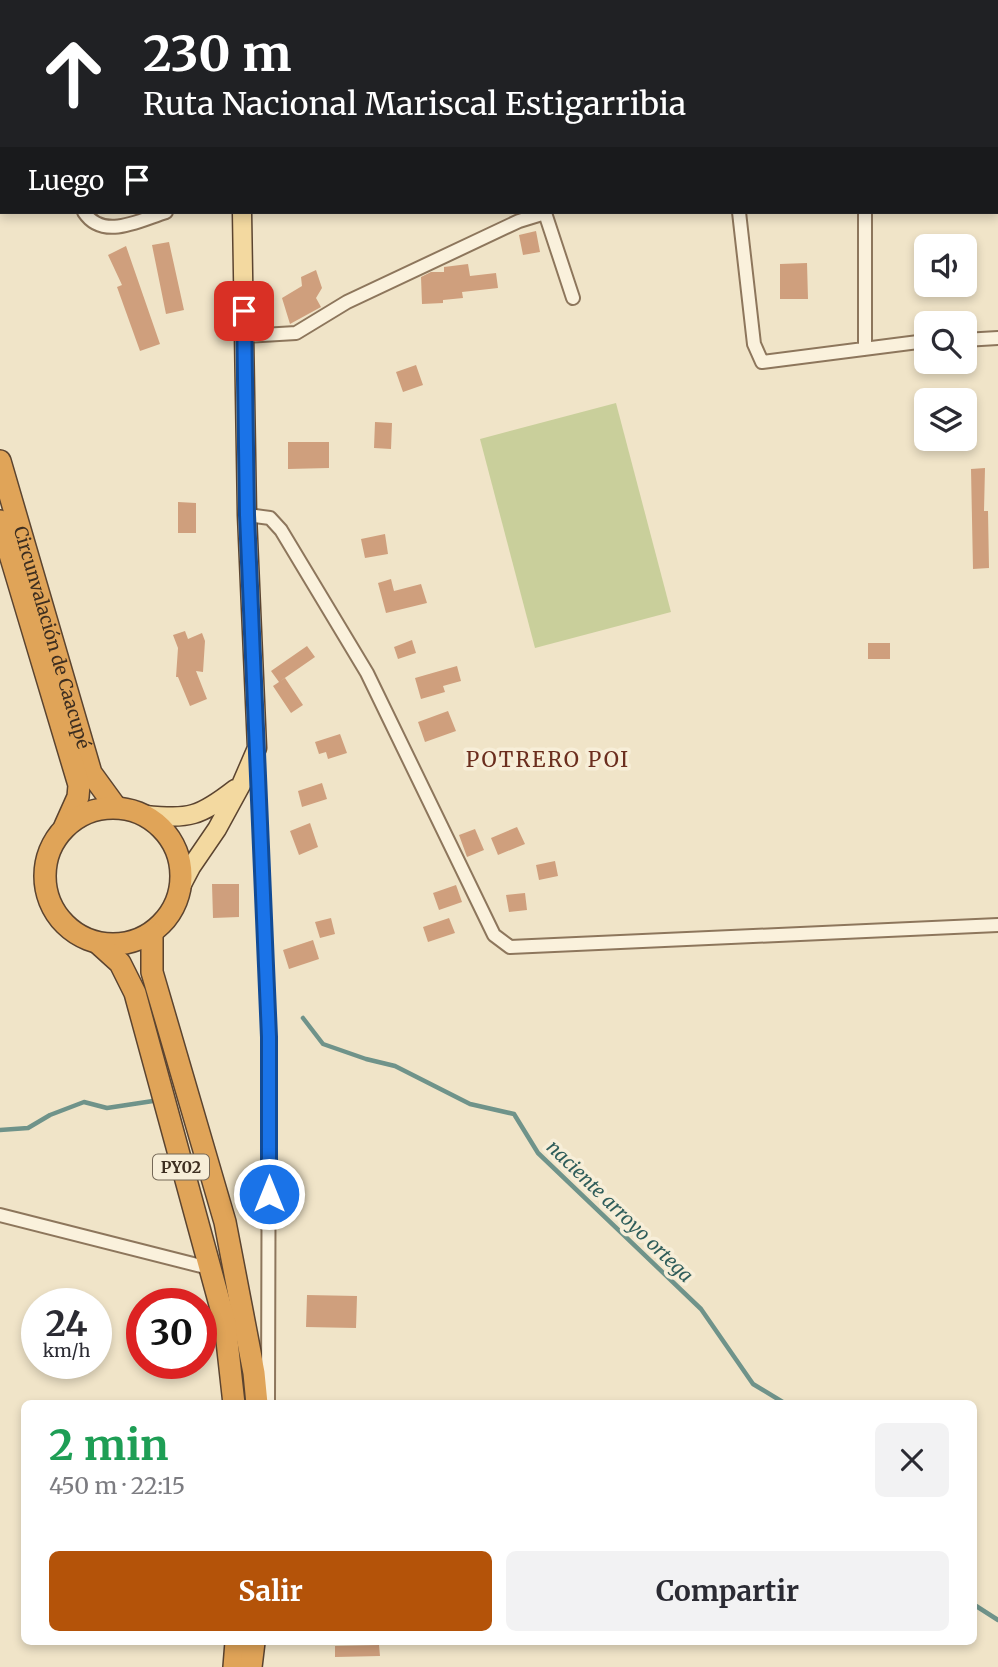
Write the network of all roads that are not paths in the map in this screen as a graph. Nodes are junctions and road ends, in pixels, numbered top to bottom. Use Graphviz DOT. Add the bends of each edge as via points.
graph roads {
  1 [pos="86,214"];
  2 [pos="160,214"];
  3 [pos="242,214"];
  4 [pos="542,214"];
  5 [pos="545,214"];
  6 [pos="739,214"];
  7 [pos="865,214"];
  8 [pos="573,298"];
  9 [pos="244,336"];
  10 [pos="998,338"];
  11 [pos="977,339"];
  12 [pos="914,343"];
  13 [pos="865,349"];
  14 [pos="0,461"];
  15 [pos="247,515"];
  16 [pos="0,521"];
  17 [pos="257,748"];
  18 [pos="241,785"];
  19 [pos="115,807"];
  20 [pos="145,815"];
  21 [pos="65,825"];
  22 [pos="181,886"];
  23 [pos="998,925"];
  24 [pos="152,933"];
  25 [pos="99,944"];
  26 [pos="0,1215"];
  27 [pos="209,1268"];
  28 [pos="234,1400"];
  29 [pos="257,1400"];
  30 [pos="268,1400"];
  31 [pos="236,1645"];
  32 [pos="254,1645"];
  33 [pos="234,1667"];
  34 [pos="251,1667"];
  1 -- 2 [label="street" via="97,225 114,228"];
  3 -- 9 [label="main road"];
  4 -- 9 [label="street" via="347,302 296,333"];
  5 -- 8 [label="street"];
  6 -- 13 [label="street" via="754,344 762,362"];
  7 -- 13 [label="street"];
  9 -- 15 [label="main road"];
  10 -- 11 [label="street"];
  12 -- 13 [label="street"];
  14 -- 19 [label="highway, Circunvalación de Caacupé" via="91,773"];
  15 -- 17 [label="main road"];
  15 -- 23 [label="street" via="270,518 281,530 367,673 494,935 510,947"];
  16 -- 21 [label="highway, Circunvalación de Caacupé / PY02" via="79,785"];
  17 -- 18 [label="main road"];
  17 -- 30 [label="street" via="269,1037"];
  18 -- 20 [label="main road" via="199,814"];
  18 -- 22 [label="main road"];
  19 -- 20 [label="highway"];
  19 -- 21 [label="highway" via="90,811"];
  20 -- 22 [label="highway" via="167,832 179,858"];
  21 -- 25 [label="highway, PY02" via="47,856 48,901 77,936"];
  22 -- 24 [label="highway" via="176,904"];
  24 -- 25 [label="highway" via="135,942"];
  24 -- 29 [label="highway, PY02" via="152,972 225,1222"];
  25 -- 27 [label="highway, PY02" via="120,963 135,993"];
  26 -- 27 [label="street"];
  27 -- 28 [label="highway, PY02" via="225,1323"];
  31 -- 33 [label="highway"];
  32 -- 34 [label="highway"];
}
